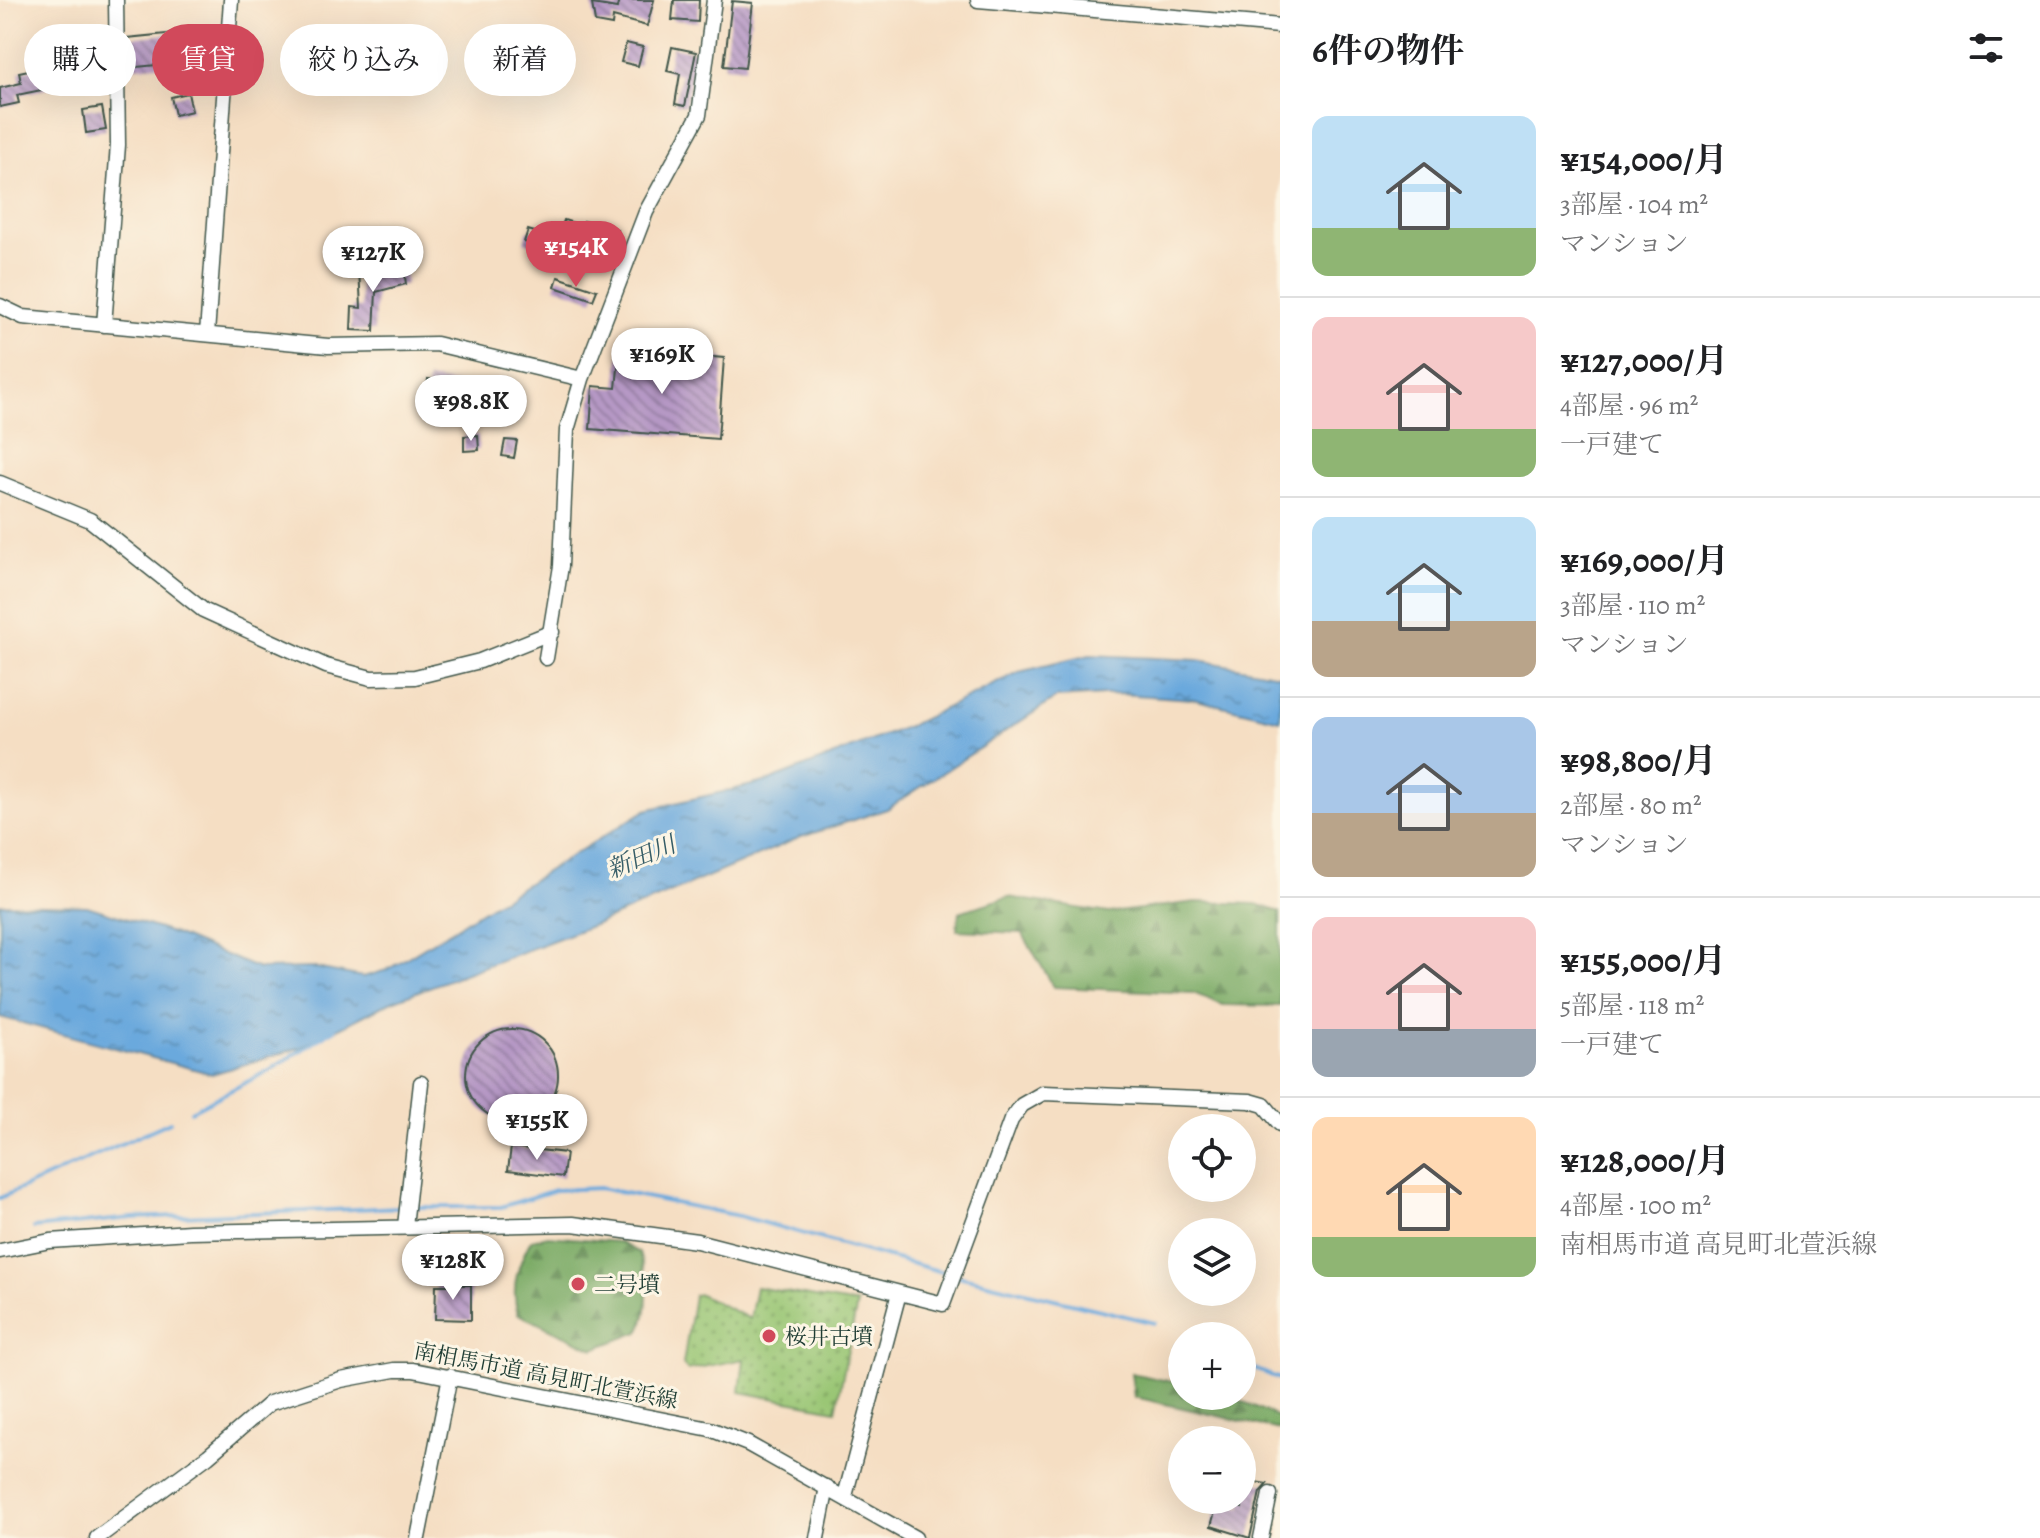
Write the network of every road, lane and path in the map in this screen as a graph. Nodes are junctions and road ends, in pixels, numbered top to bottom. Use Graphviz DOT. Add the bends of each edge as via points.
graph roads {
  1 [pos="116,0"];
  2 [pos="231,0"];
  3 [pos="714,0"];
  4 [pos="978,0"];
  5 [pos="1280,26"];
  6 [pos="0,306"];
  7 [pos="104,325"];
  8 [pos="207,334"];
  9 [pos="582,379"];
  10 [pos="0,483"];
  11 [pos="552,632"];
  12 [pos="546,658"];
  13 [pos="421,1083"];
  14 [pos="1280,1124"];
  15 [pos="406,1221"];
  16 [pos="0,1251"];
  17 [pos="899,1293"];
  18 [pos="450,1376"];
  19 [pos="827,1487"];
  20 [pos="1270,1494"];
  21 [pos="845,1496"];
  22 [pos="97,1538"];
  23 [pos="418,1538"];
  24 [pos="817,1538"];
  25 [pos="915,1538"];
  26 [pos="1261,1538"];
  1 -- 7 [label="street" via="118,145"];
  2 -- 8 [label="street"];
  3 -- 9 [label="street" via="699,115 646,212"];
  4 -- 5 [label="street"];
  6 -- 7 [label="street" via="23,317"];
  7 -- 8 [label="street"];
  8 -- 9 [label="street" via="328,346 436,344"];
  9 -- 11 [label="street" via="564,449 564,537"];
  10 -- 11 [label="street" via="90,520 203,610 326,666 371,678 415,677 480,661"];
  11 -- 12 [label="street"];
  13 -- 15 [label="street"];
  14 -- 17 [label="street" via="1264,1105 1250,1101 1043,1093 1022,1105 1011,1120 943,1304"];
  15 -- 16 [label="street" via="50,1241"];
  15 -- 17 [label="street" via="573,1224 660,1235"];
  17 -- 21 [label="street"];
  18 -- 19 [label="street, 南相馬市道 高見町北萱浜線" via="710,1429"];
  18 -- 22 [label="street, 南相馬市道 高見町北萱浜線" via="394,1370 270,1403"];
  18 -- 23 [label="street"];
  19 -- 21 [label="street, 南相馬市道 高見町北萱浜線"];
  19 -- 24 [label="street"];
  20 -- 26 [label="street"];
  21 -- 25 [label="street, 南相馬市道 高見町北萱浜線"];
}
